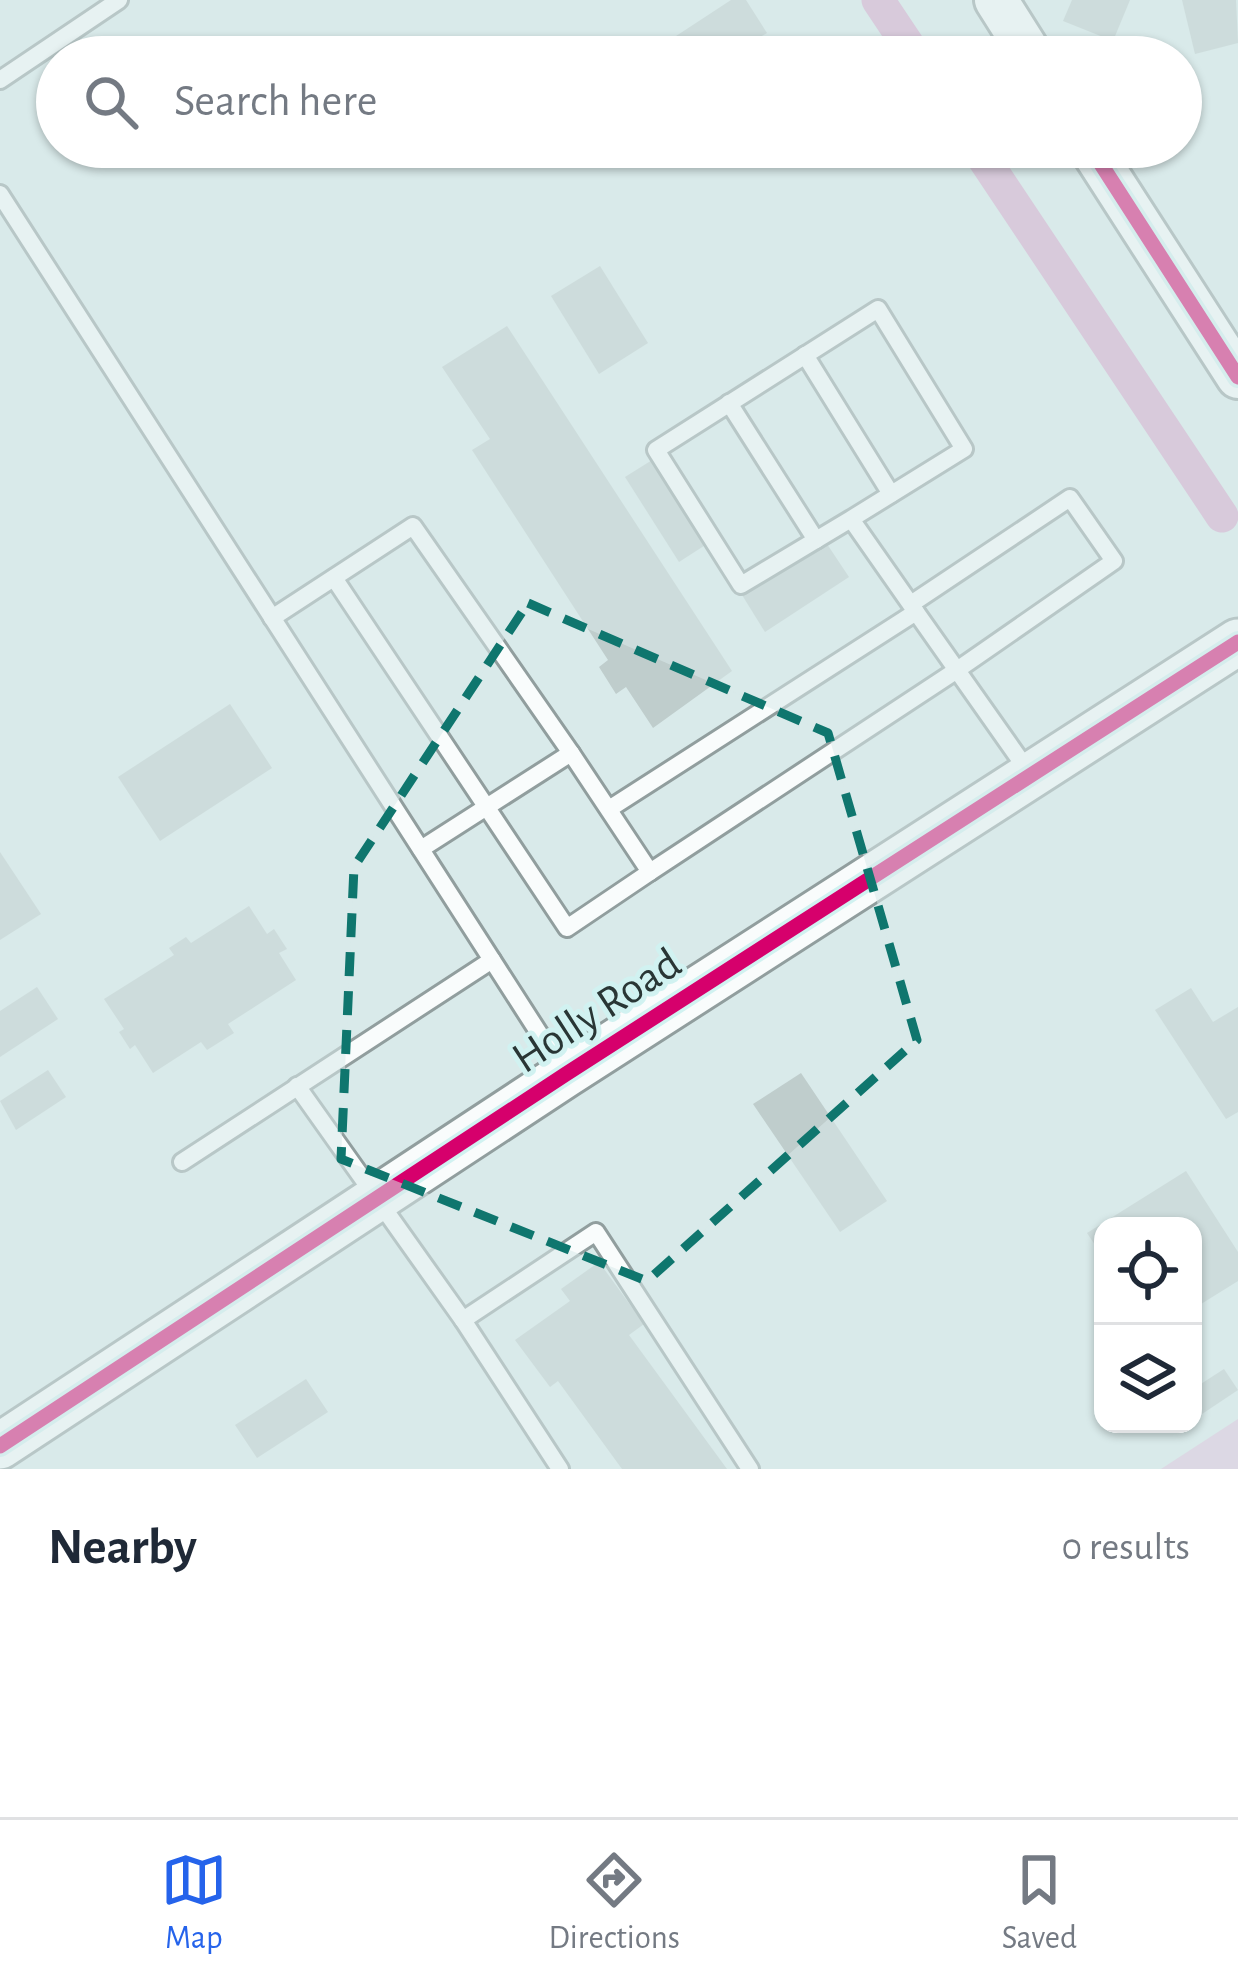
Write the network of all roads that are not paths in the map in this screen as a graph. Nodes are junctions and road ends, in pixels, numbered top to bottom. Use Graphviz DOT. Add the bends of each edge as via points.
graph roads {
  1 [pos="119,0"];
  2 [pos="996,0"];
  3 [pos="65,36"];
  4 [pos="1019,36"];
  5 [pos="36,56"];
  6 [pos="0,80"];
  7 [pos="1104,168"];
  8 [pos="0,194"];
  9 [pos="805,355"];
  10 [pos="1238,376"];
  11 [pos="729,403"];
  12 [pos="891,494"];
  13 [pos="850,519"];
  14 [pos="816,540"];
  15 [pos="334,578"];
  16 [pos="914,608"];
  17 [pos="272,618"];
  18 [pos="1238,642"];
  19 [pos="957,670"];
  20 [pos="571,753"];
  21 [pos="1031,775"];
  22 [pos="486,808"];
  23 [pos="608,809"];
  24 [pos="421,850"];
  25 [pos="650,872"];
  26 [pos="492,960"];
  27 [pos="566,1073"];
  28 [pos="298,1087"];
  29 [pos="182,1162"];
  30 [pos="378,1199"];
  31 [pos="463,1320"];
  32 [pos="0,1446"];
  33 [pos="560,1469"];
  34 [pos="750,1469"];
  1 -- 3 [label="lane"];
  2 -- 4 [label="street"];
  5 -- 6 [label="lane"];
  7 -- 10 [label="street"];
  8 -- 17 [label="lane"];
  9 -- 11 [label="lane"];
  9 -- 12 [label="lane"];
  9 -- 12 [label="lane" via="878,309 964,449"];
  11 -- 14 [label="lane"];
  11 -- 14 [label="lane" via="656,450 741,585"];
  12 -- 13 [label="lane"];
  13 -- 14 [label="lane"];
  13 -- 16 [label="lane"];
  15 -- 17 [label="lane"];
  15 -- 20 [label="lane" via="413,526"];
  15 -- 22 [label="lane"];
  16 -- 19 [label="lane"];
  16 -- 19 [label="lane" via="1070,498 1114,561"];
  16 -- 23 [label="lane"];
  17 -- 24 [label="lane"];
  18 -- 21 [label="main road, Holly Road"];
  19 -- 21 [label="lane"];
  19 -- 25 [label="lane"];
  20 -- 22 [label="lane"];
  20 -- 23 [label="lane"];
  21 -- 27 [label="main road, Holly Road"];
  22 -- 24 [label="lane"];
  22 -- 25 [label="lane" via="567,928"];
  23 -- 25 [label="lane"];
  24 -- 26 [label="lane"];
  26 -- 27 [label="lane"];
  26 -- 28 [label="lane"];
  27 -- 30 [label="main road, Holly Road"];
  28 -- 29 [label="lane"];
  28 -- 30 [label="lane"];
  30 -- 31 [label="lane"];
  30 -- 32 [label="main road, Holly Road"];
  31 -- 33 [label="lane"];
  31 -- 34 [label="lane" via="596,1232"];
}
